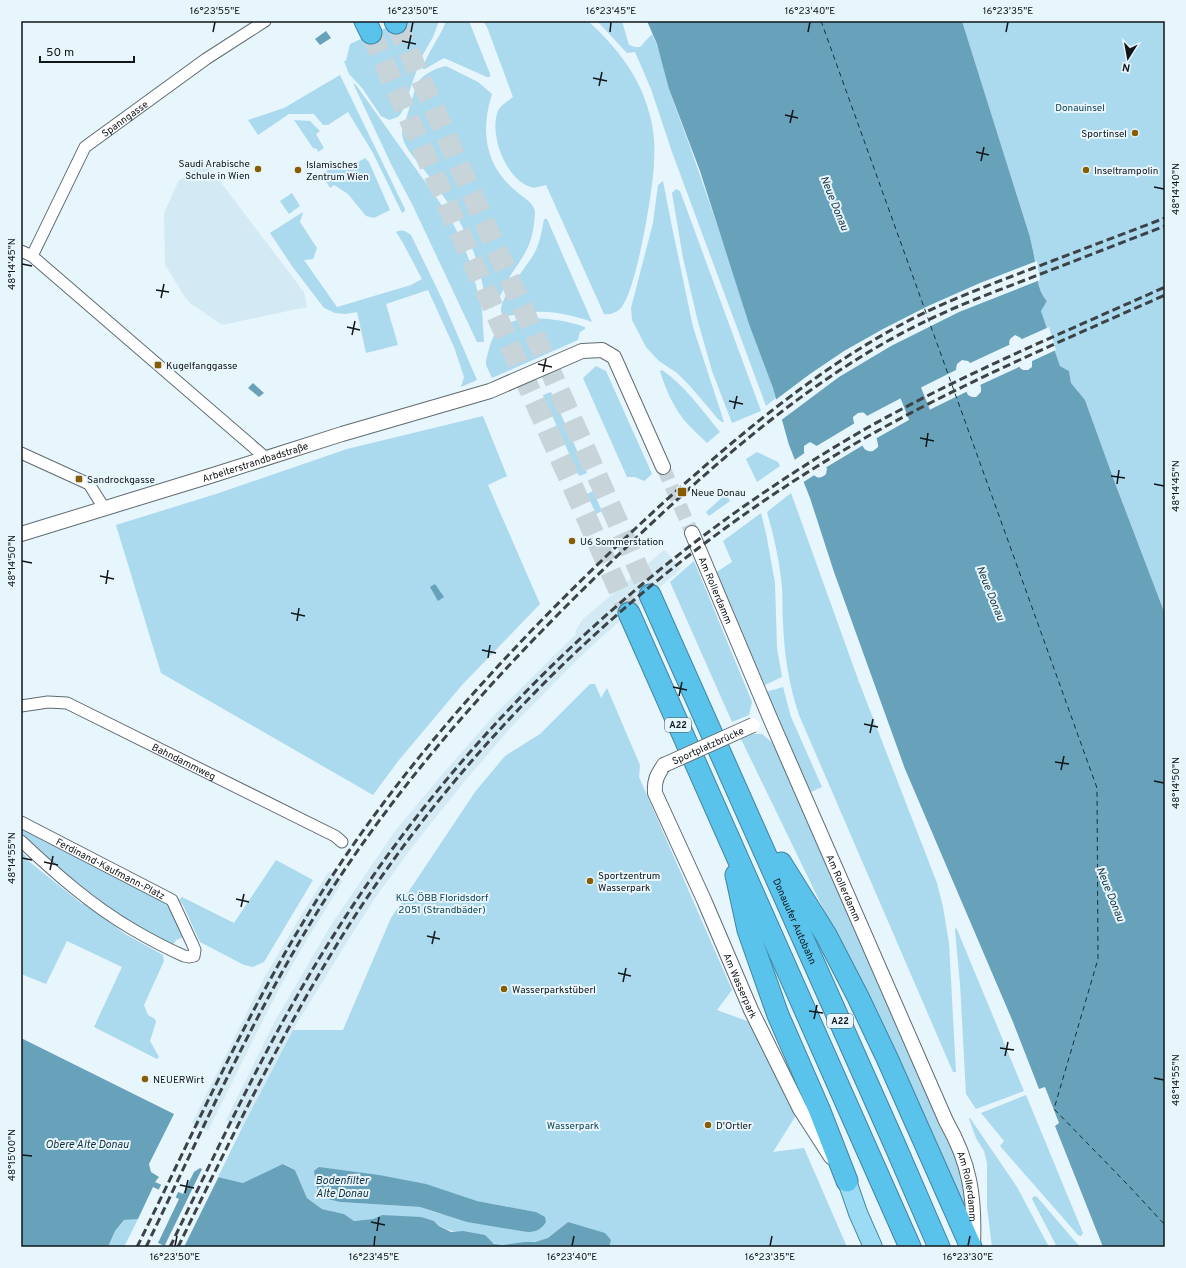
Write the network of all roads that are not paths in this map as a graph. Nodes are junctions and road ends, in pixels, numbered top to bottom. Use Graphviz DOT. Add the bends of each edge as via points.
graph roads {
  1 [pos="265,21"];
  2 [pos="21,251"];
  3 [pos="32,256"];
  4 [pos="21,453"];
  5 [pos="266,458"];
  6 [pos="663,467"];
  7 [pos="104,508"];
  8 [pos="692,533"];
  9 [pos="21,534"];
  10 [pos="650,595"];
  11 [pos="629,614"];
  12 [pos="21,706"];
  13 [pos="770,718"];
  14 [pos="654,781"];
  15 [pos="739,796"];
  16 [pos="21,822"];
  17 [pos="728,836"];
  18 [pos="21,841"];
  19 [pos="342,842"];
  20 [pos="847,1181"];
  21 [pos="873,1247"];
  22 [pos="910,1247"];
  23 [pos="939,1247"];
  24 [pos="972,1247"];
  1 -- 3 [label="street, Spanngasse" via="206,59 85,147"];
  2 -- 3 [label="street"];
  3 -- 5 [label="street"];
  4 -- 7 [label="street" via="89,484"];
  5 -- 6 [label="street, Arbeiterstrandbadstraße" via="490,391 582,351 602,350 614,358"];
  5 -- 7 [label="street, Arbeiterstrandbadstraße"];
  7 -- 9 [label="street, Arbeiterstrandbadstraße"];
  8 -- 13 [label="street, Am Rollerdamm"];
  10 -- 15 [label="highway, Donauufer Autobahn / A22"];
  11 -- 17 [label="highway, A22"];
  12 -- 19 [label="street, Bahndammweg" via="48,702 67,703 335,836"];
  13 -- 14 [label="street, Sportplatzbrücke, bridge" via="664,765"];
  13 -- 24 [label="street, Am Rollerdamm" via="946,1121 961,1149 969,1175 974,1220"];
  14 -- 20 [label="street, Am Wasserpark" via="655,793 751,1010 800,1109"];
  15 -- 23 [label="highway, Donauufer Autobahn / A22"];
  15 -- 24 [label="highway" via="826,935 887,1058"];
  16 -- 18 [label="street, Ferdinand-Kaufmann-Platz" via="172,900 195,950 194,956 184,956 131,929 91,901"];
  17 -- 20 [label="highway" via="748,930 778,1015"];
  17 -- 22 [label="highway, A22"];
  20 -- 21 [label="main road"];
}
